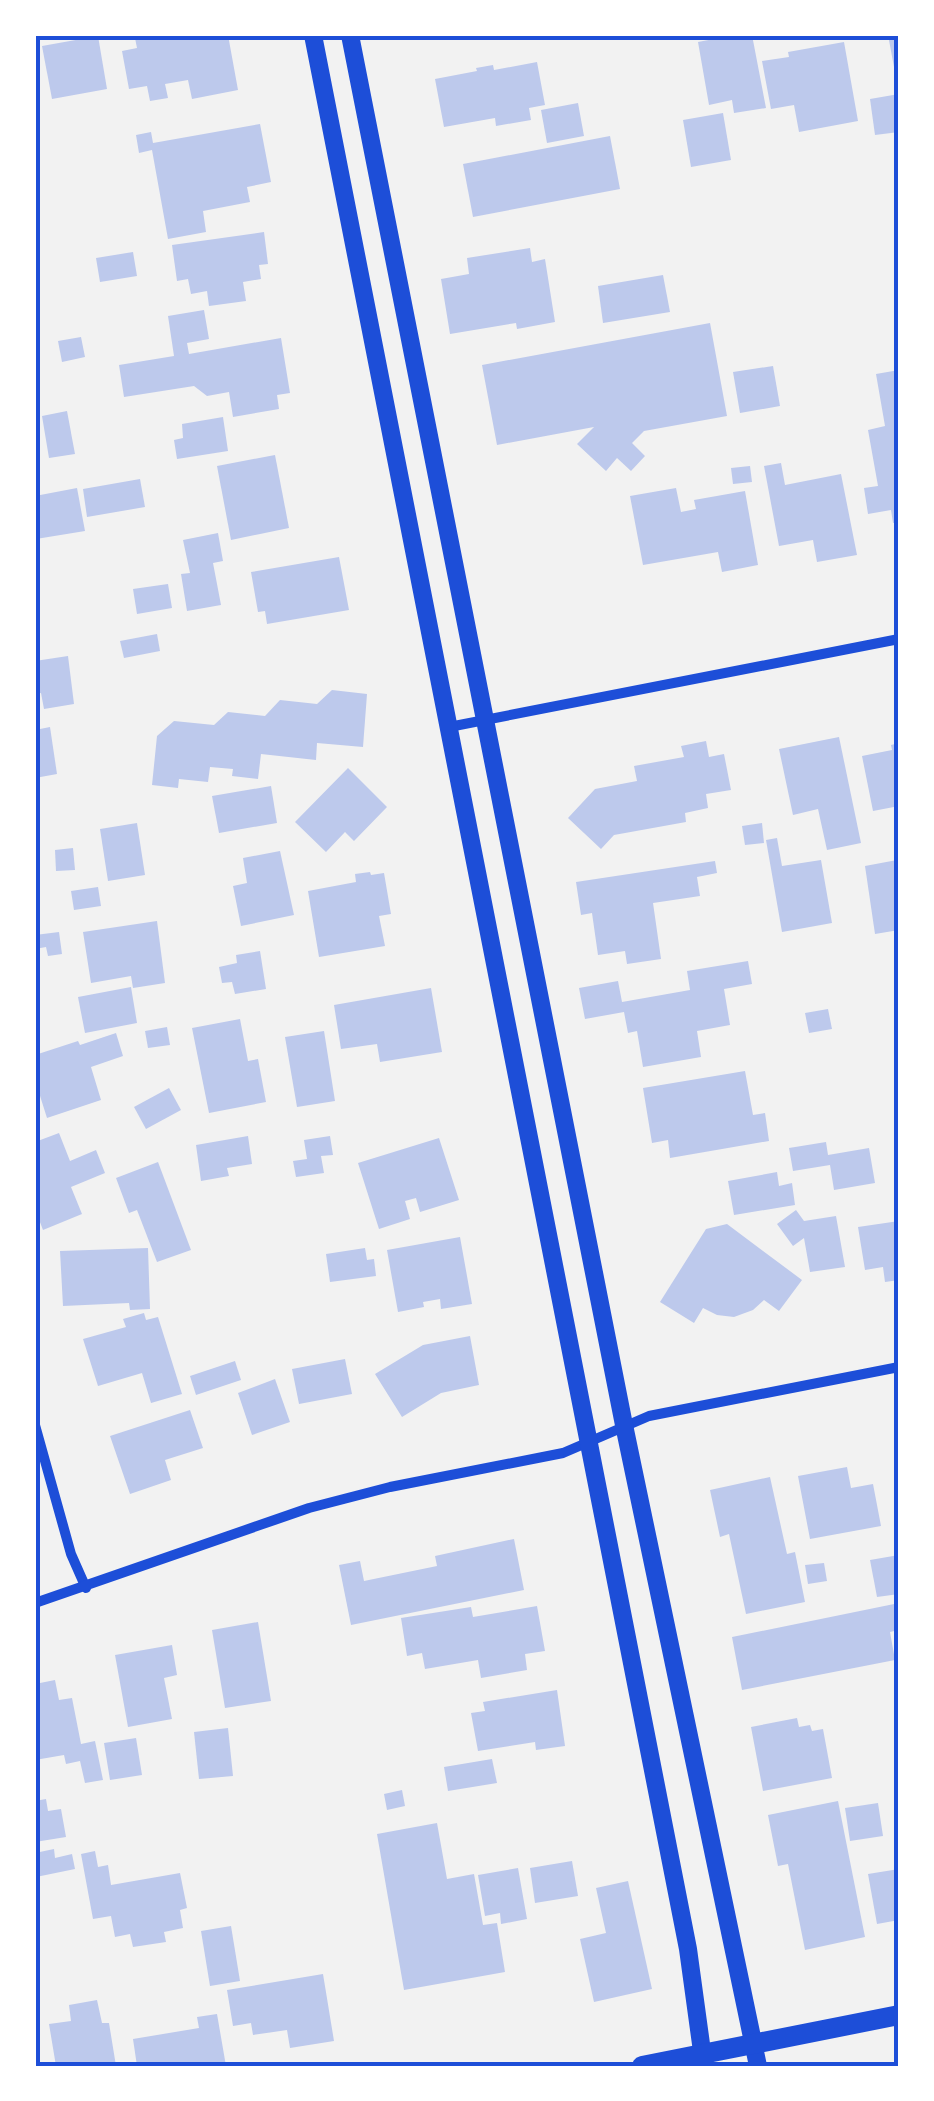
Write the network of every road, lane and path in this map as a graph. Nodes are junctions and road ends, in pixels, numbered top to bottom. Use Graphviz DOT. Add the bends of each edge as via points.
graph roads {
  1 [pos="313,35"];
  2 [pos="350,35"];
  3 [pos="899,639"];
  4 [pos="485,720"];
  5 [pos="448,727"];
  6 [pos="899,1368"];
  7 [pos="35,1424"];
  8 [pos="624,1425"];
  9 [pos="588,1442"];
  10 [pos="86,1588"];
  11 [pos="35,1603"];
  12 [pos="899,2015"];
  13 [pos="753,2044"];
  14 [pos="703,2060"];
  15 [pos="642,2066"];
  16 [pos="758,2066"];
  1 -- 5 [label="street"];
  2 -- 4 [label="street"];
  3 -- 4 [label="street"];
  4 -- 5 [label="street"];
  4 -- 8 [label="street"];
  5 -- 9 [label="street"];
  6 -- 8 [label="street"];
  7 -- 10 [label="street"];
  8 -- 9 [label="street"];
  8 -- 13 [label="street"];
  9 -- 10 [label="street" via="309,1508"];
  9 -- 14 [label="street" via="688,1948"];
  10 -- 11 [label="street"];
  12 -- 13 [label="main road"];
  13 -- 14 [label="main road"];
  13 -- 16 [label="street"];
  14 -- 15 [label="main road"];
}
